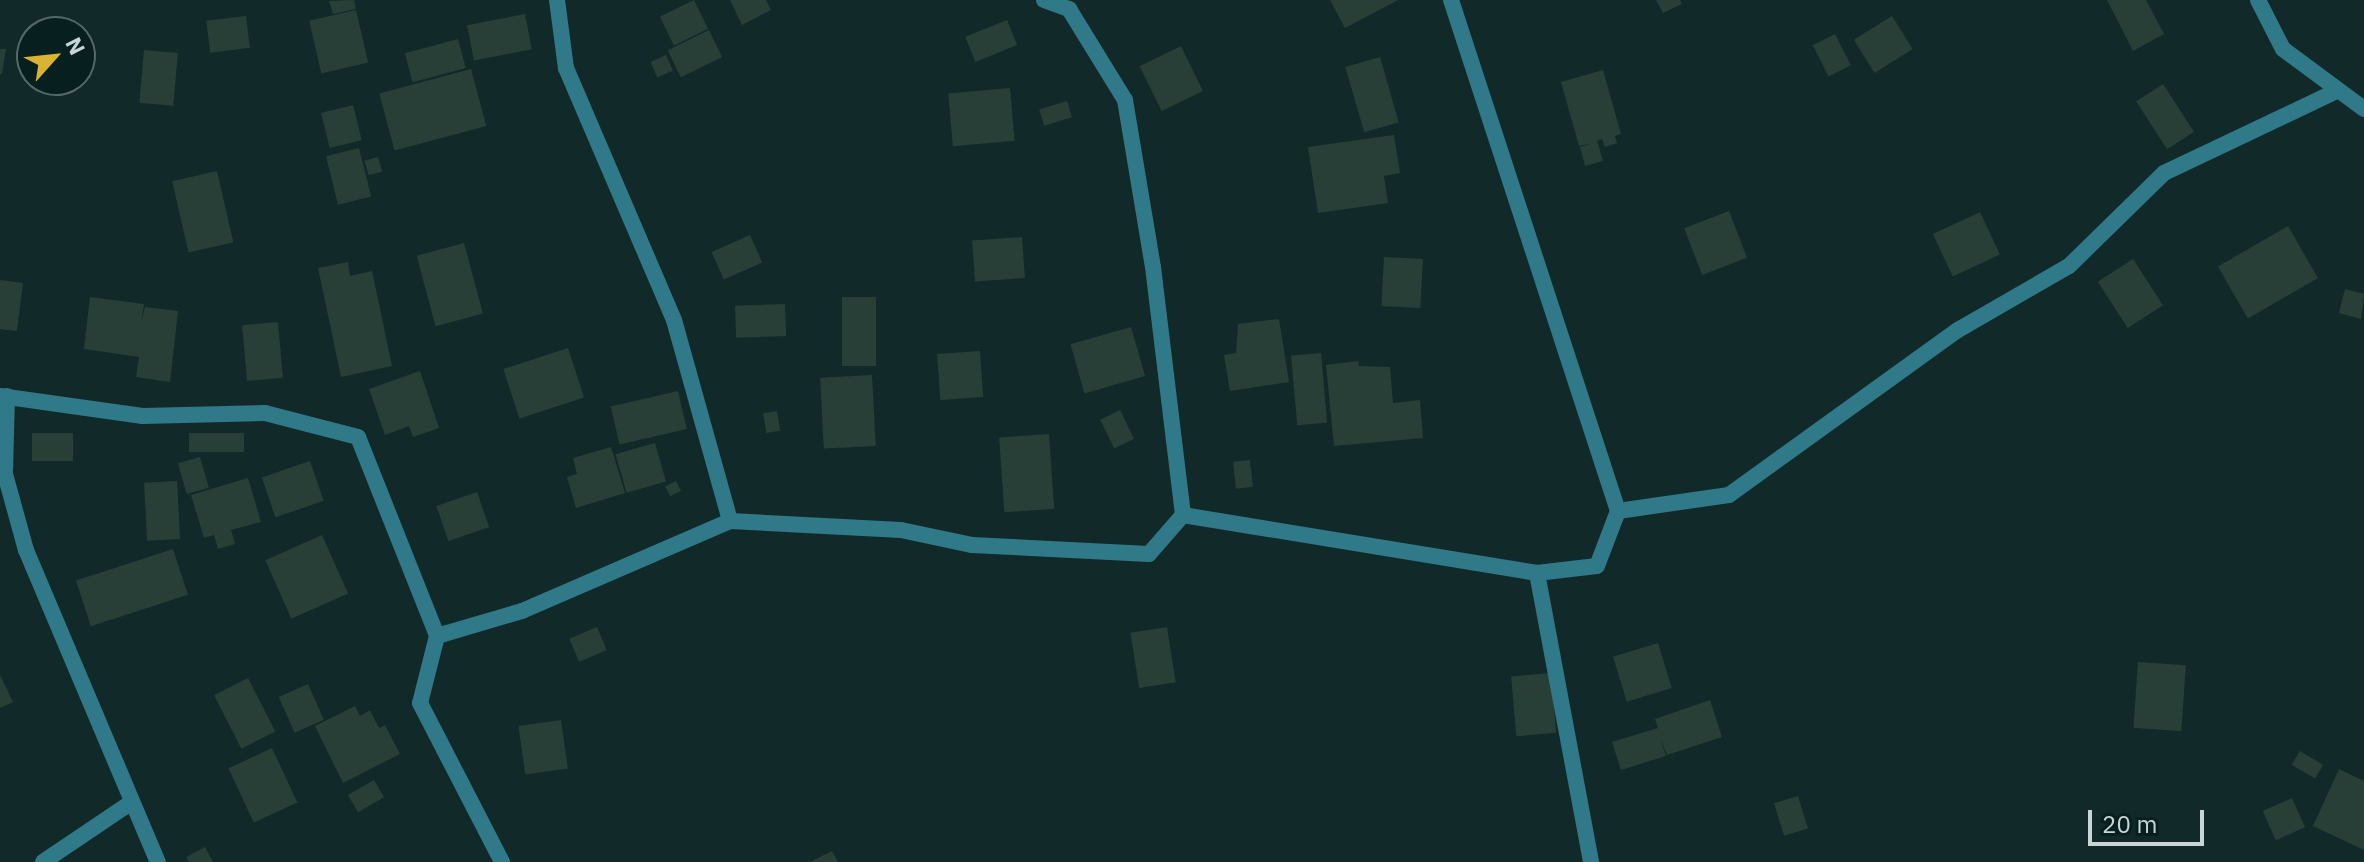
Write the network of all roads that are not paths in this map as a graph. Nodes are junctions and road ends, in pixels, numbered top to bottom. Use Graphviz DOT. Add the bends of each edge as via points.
graph roads {
  1 [pos="557,0"];
  2 [pos="1044,0"];
  3 [pos="1451,0"];
  4 [pos="2258,0"];
  5 [pos="2337,91"];
  6 [pos="2364,109"];
  7 [pos="4,396"];
  8 [pos="1618,511"];
  9 [pos="1183,515"];
  10 [pos="730,521"];
  11 [pos="1537,573"];
  12 [pos="437,636"];
  13 [pos="132,802"];
  14 [pos="43,862"];
  15 [pos="158,862"];
  16 [pos="502,862"];
  17 [pos="1591,862"];
  1 -- 10 [label="street" via="566,68 674,320"];
  2 -- 9 [label="street" via="1069,9 1125,100 1153,267"];
  3 -- 8 [label="street"];
  4 -- 5 [label="street" via="2283,49"];
  5 -- 6 [label="street"];
  5 -- 8 [label="street" via="2164,173 2069,266 1958,330 1729,495"];
  7 -- 12 [label="street" via="143,416 265,413 358,437"];
  7 -- 13 [label="street" via="5,474 26,550"];
  8 -- 11 [label="street" via="1597,566"];
  9 -- 10 [label="street" via="1149,554 972,545 901,530"];
  9 -- 11 [label="street"];
  10 -- 12 [label="street" via="522,611"];
  11 -- 17 [label="street"];
  12 -- 16 [label="street" via="420,703"];
  13 -- 14 [label="street"];
  13 -- 15 [label="street"];
}
